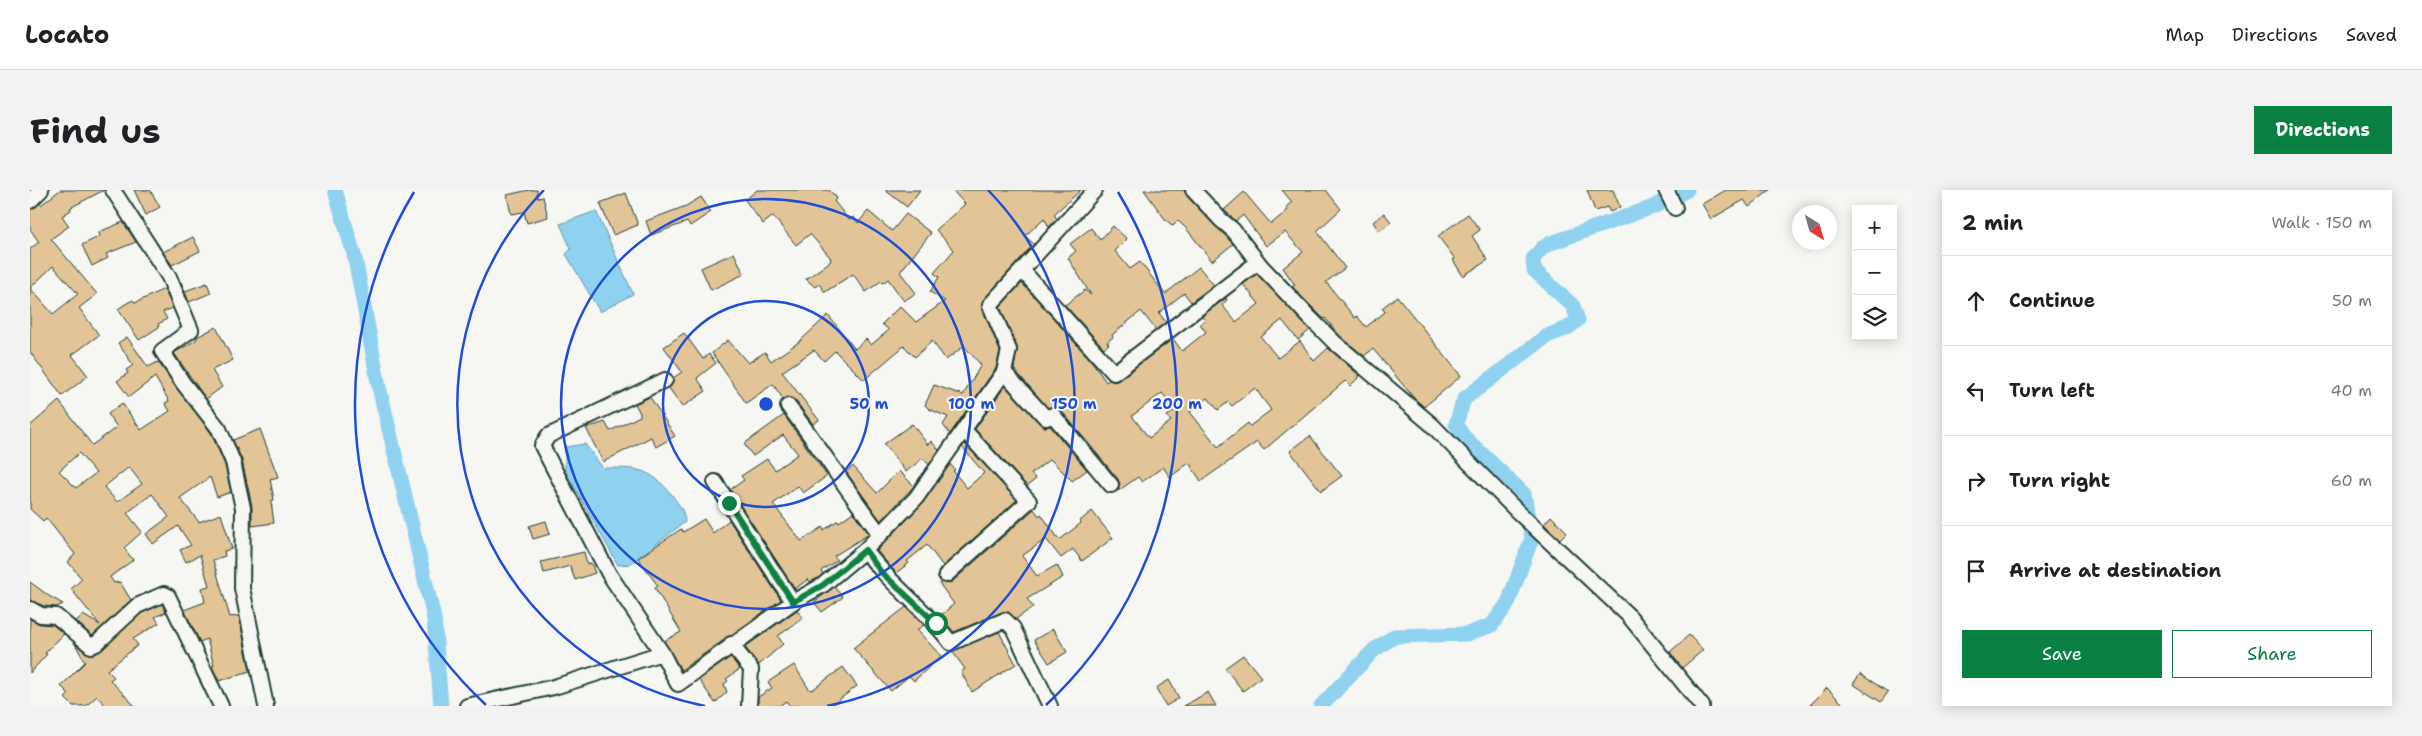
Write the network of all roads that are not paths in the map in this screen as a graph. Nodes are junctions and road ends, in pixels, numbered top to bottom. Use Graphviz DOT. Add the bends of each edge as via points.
graph roads {
  1 [pos="41,190"];
  2 [pos="113,190"];
  3 [pos="1096,190"];
  4 [pos="1194,190"];
  5 [pos="1666,190"];
  6 [pos="30,201"];
  7 [pos="1675,208"];
  8 [pos="1258,262"];
  9 [pos="1022,270"];
  10 [pos="1004,372"];
  11 [pos="665,380"];
  12 [pos="788,406"];
  13 [pos="964,430"];
  14 [pos="715,482"];
  15 [pos="1111,485"];
  16 [pos="880,534"];
  17 [pos="865,550"];
  18 [pos="946,574"];
  19 [pos="793,602"];
  20 [pos="30,608"];
  21 [pos="731,644"];
  22 [pos="662,653"];
  23 [pos="221,706"];
  24 [pos="266,706"];
  25 [pos="467,706"];
  26 [pos="749,706"];
  27 [pos="1050,706"];
  28 [pos="1702,706"];
  1 -- 6 [label="street"];
  2 -- 24 [label="street" via="169,277 191,330 162,351 219,429 233,462 243,508 242,588"];
  3 -- 9 [label="street"];
  4 -- 8 [label="street" via="1233,230"];
  5 -- 7 [label="street"];
  8 -- 9 [label="street" via="1114,373"];
  8 -- 28 [label="street" via="1334,342 1431,424 1518,512 1629,616"];
  9 -- 10 [label="street" via="990,305 1008,350"];
  10 -- 13 [label="street"];
  10 -- 15 [label="street" via="1046,418 1053,415"];
  11 -- 22 [label="street" via="548,436 542,446 609,574"];
  12 -- 16 [label="street"];
  13 -- 16 [label="street" via="916,498"];
  13 -- 18 [label="street" via="1030,502"];
  14 -- 19 [label="street"];
  16 -- 17 [label="street"];
  17 -- 19 [label="street" via="823,585"];
  17 -- 27 [label="street" via="881,572 936,623 951,643 1005,620 1013,628"];
  19 -- 21 [label="street"];
  20 -- 23 [label="street" via="41,615 56,616 91,646 137,606 164,594 168,596"];
  21 -- 22 [label="street" via="678,684"];
  21 -- 26 [label="street" via="751,669"];
  22 -- 25 [label="street" via="554,687"];
}
